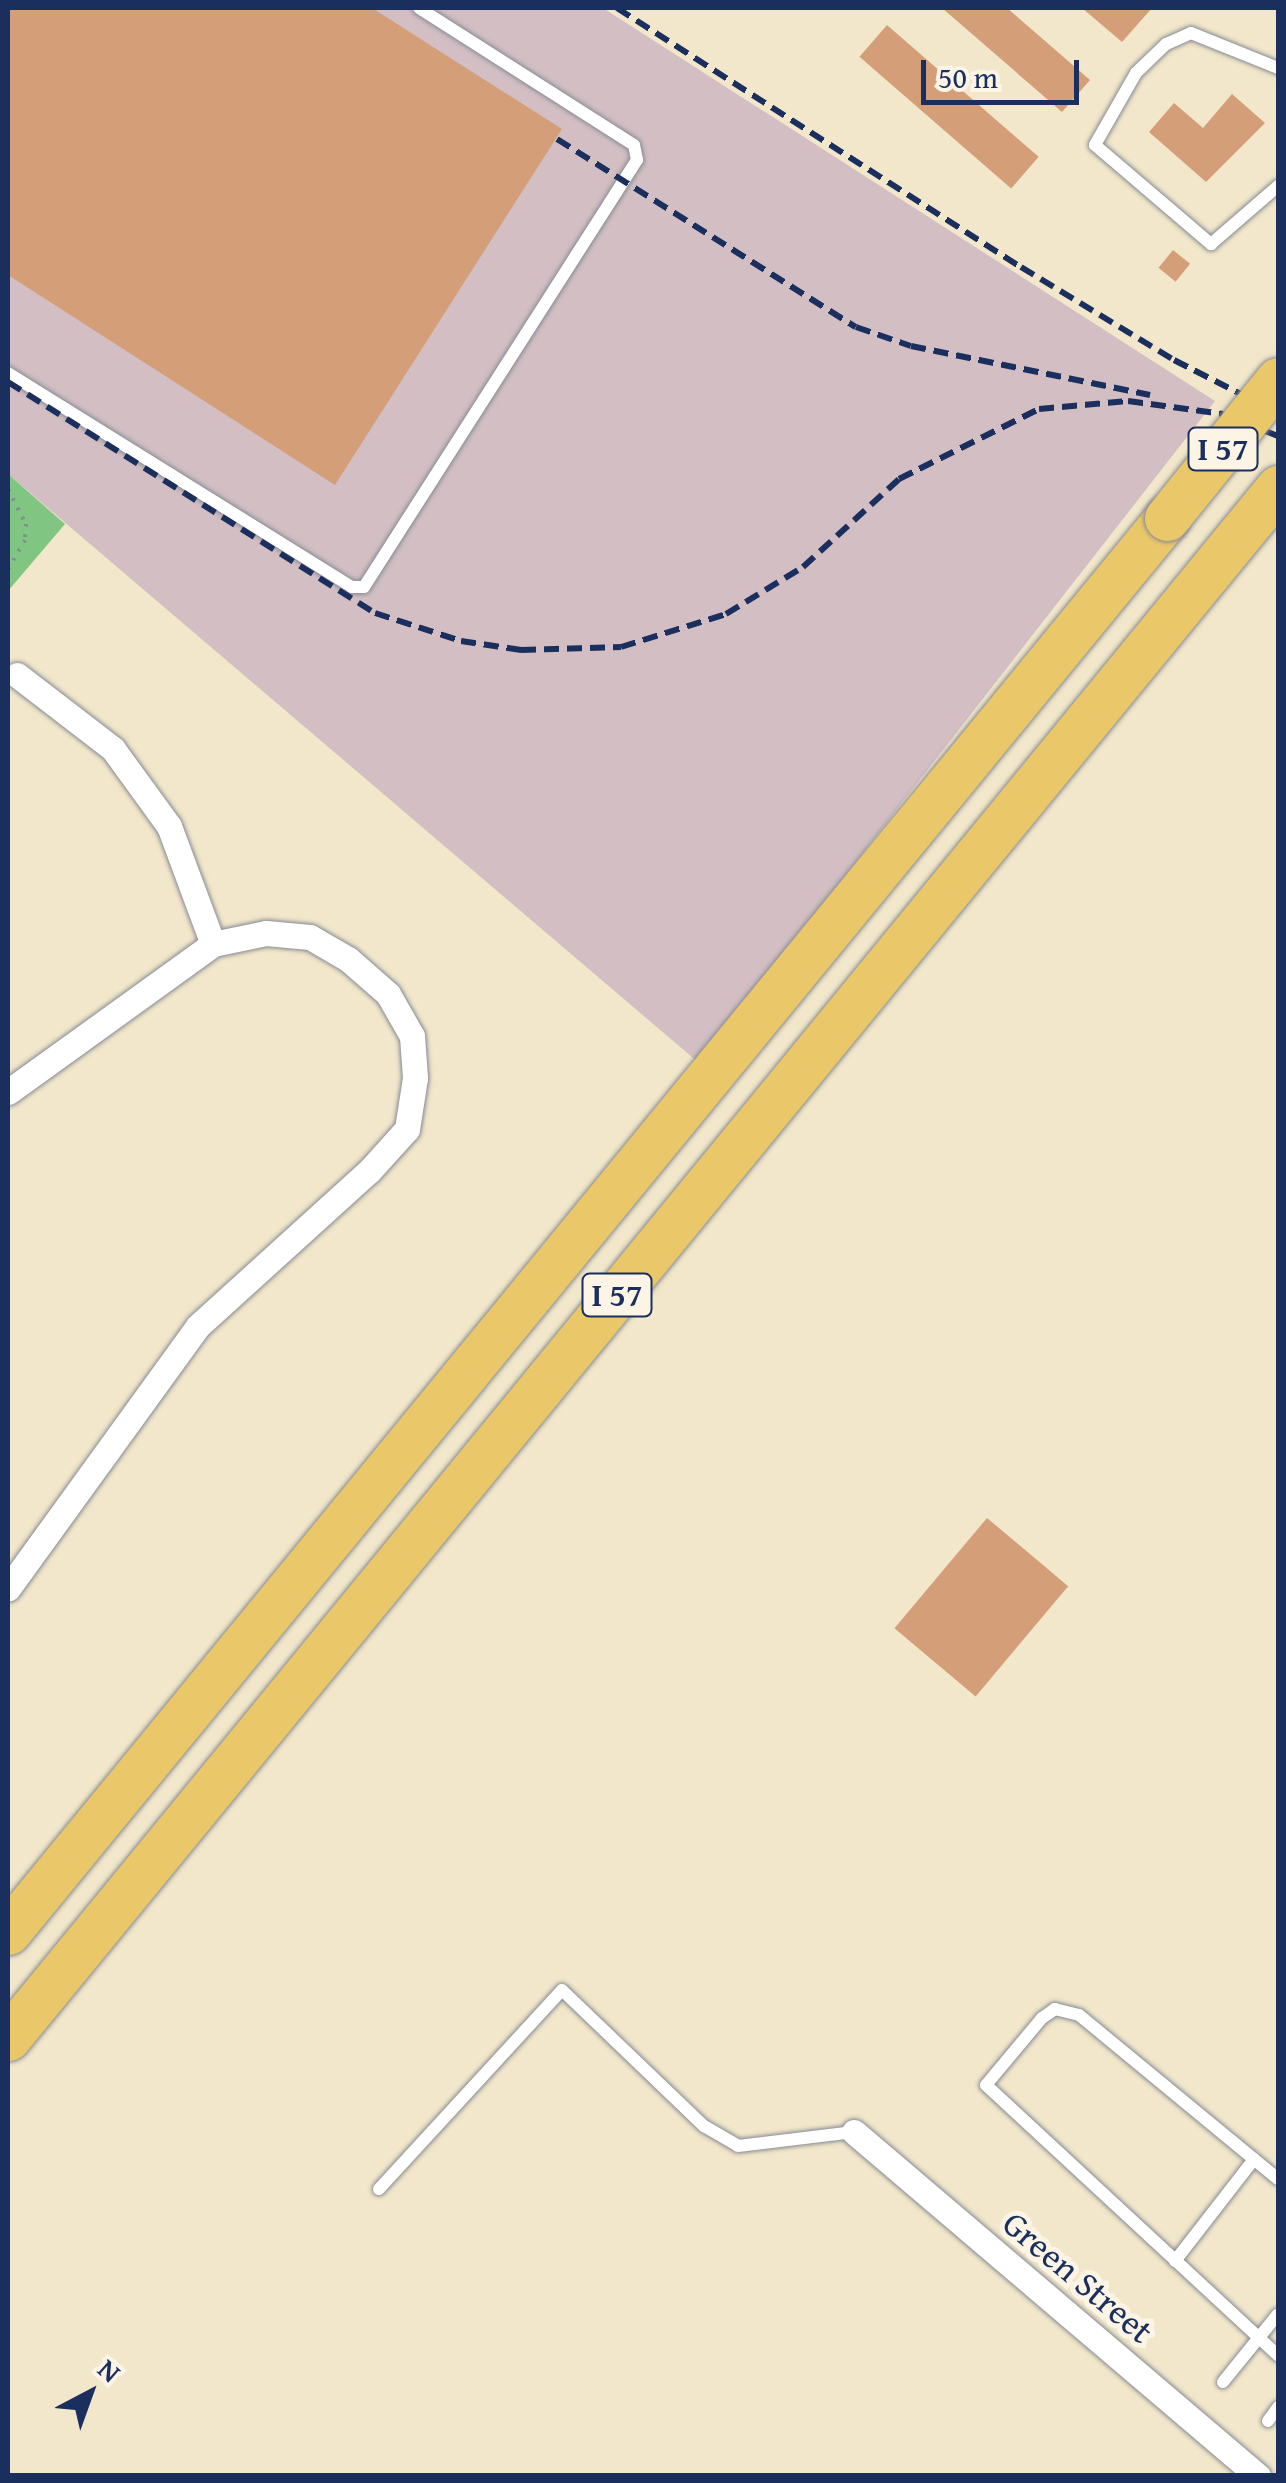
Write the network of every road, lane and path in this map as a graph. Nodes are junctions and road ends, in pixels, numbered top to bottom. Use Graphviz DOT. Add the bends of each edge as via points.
graph roads {
  1 [pos="418,8"];
  2 [pos="1278,68"];
  3 [pos="1278,186"];
  4 [pos="8,373"];
  5 [pos="1278,380"];
  6 [pos="8,488"];
  7 [pos="1278,488"];
  8 [pos="8,570"];
  9 [pos="18,675"];
  10 [pos="213,944"];
  11 [pos="13,1079"];
  12 [pos="8,1588"];
  13 [pos="8,1932"];
  14 [pos="8,2038"];
  15 [pos="854,2132"];
  16 [pos="1254,2160"];
  17 [pos="1278,2180"];
  18 [pos="379,2190"];
  19 [pos="1175,2261"];
  20 [pos="1278,2314"];
  21 [pos="1260,2337"];
  22 [pos="1278,2354"];
  23 [pos="1223,2382"];
  24 [pos="1278,2408"];
  25 [pos="1268,2421"];
  26 [pos="1258,2476"];
  1 -- 4 [label="lane" via="634,145 637,160 364,587 352,587"];
  2 -- 3 [label="lane" via="1191,33 1166,44 1136,72 1096,145 1211,244"];
  5 -- 13 [label="highway, I 57, bridge"];
  6 -- 8 [label="path" via="26,524"];
  7 -- 14 [label="highway, I 57"];
  9 -- 10 [label="street" via="113,749 170,826"];
  10 -- 11 [label="street"];
  10 -- 12 [label="street" via="266,933 310,937 348,958 388,994 412,1036 415,1078 407,1129 369,1172 198,1326"];
  15 -- 18 [label="lane" via="738,2146 704,2126 562,1990"];
  15 -- 26 [label="street, Green Street"];
  16 -- 17 [label="lane"];
  16 -- 19 [label="lane"];
  16 -- 19 [label="lane" via="1079,2015 1056,2009 1042,2018 991,2073 986,2085 994,2098"];
  19 -- 21 [label="lane"];
  20 -- 21 [label="lane"];
  21 -- 22 [label="lane"];
  21 -- 23 [label="lane"];
  24 -- 25 [label="lane"];
}
